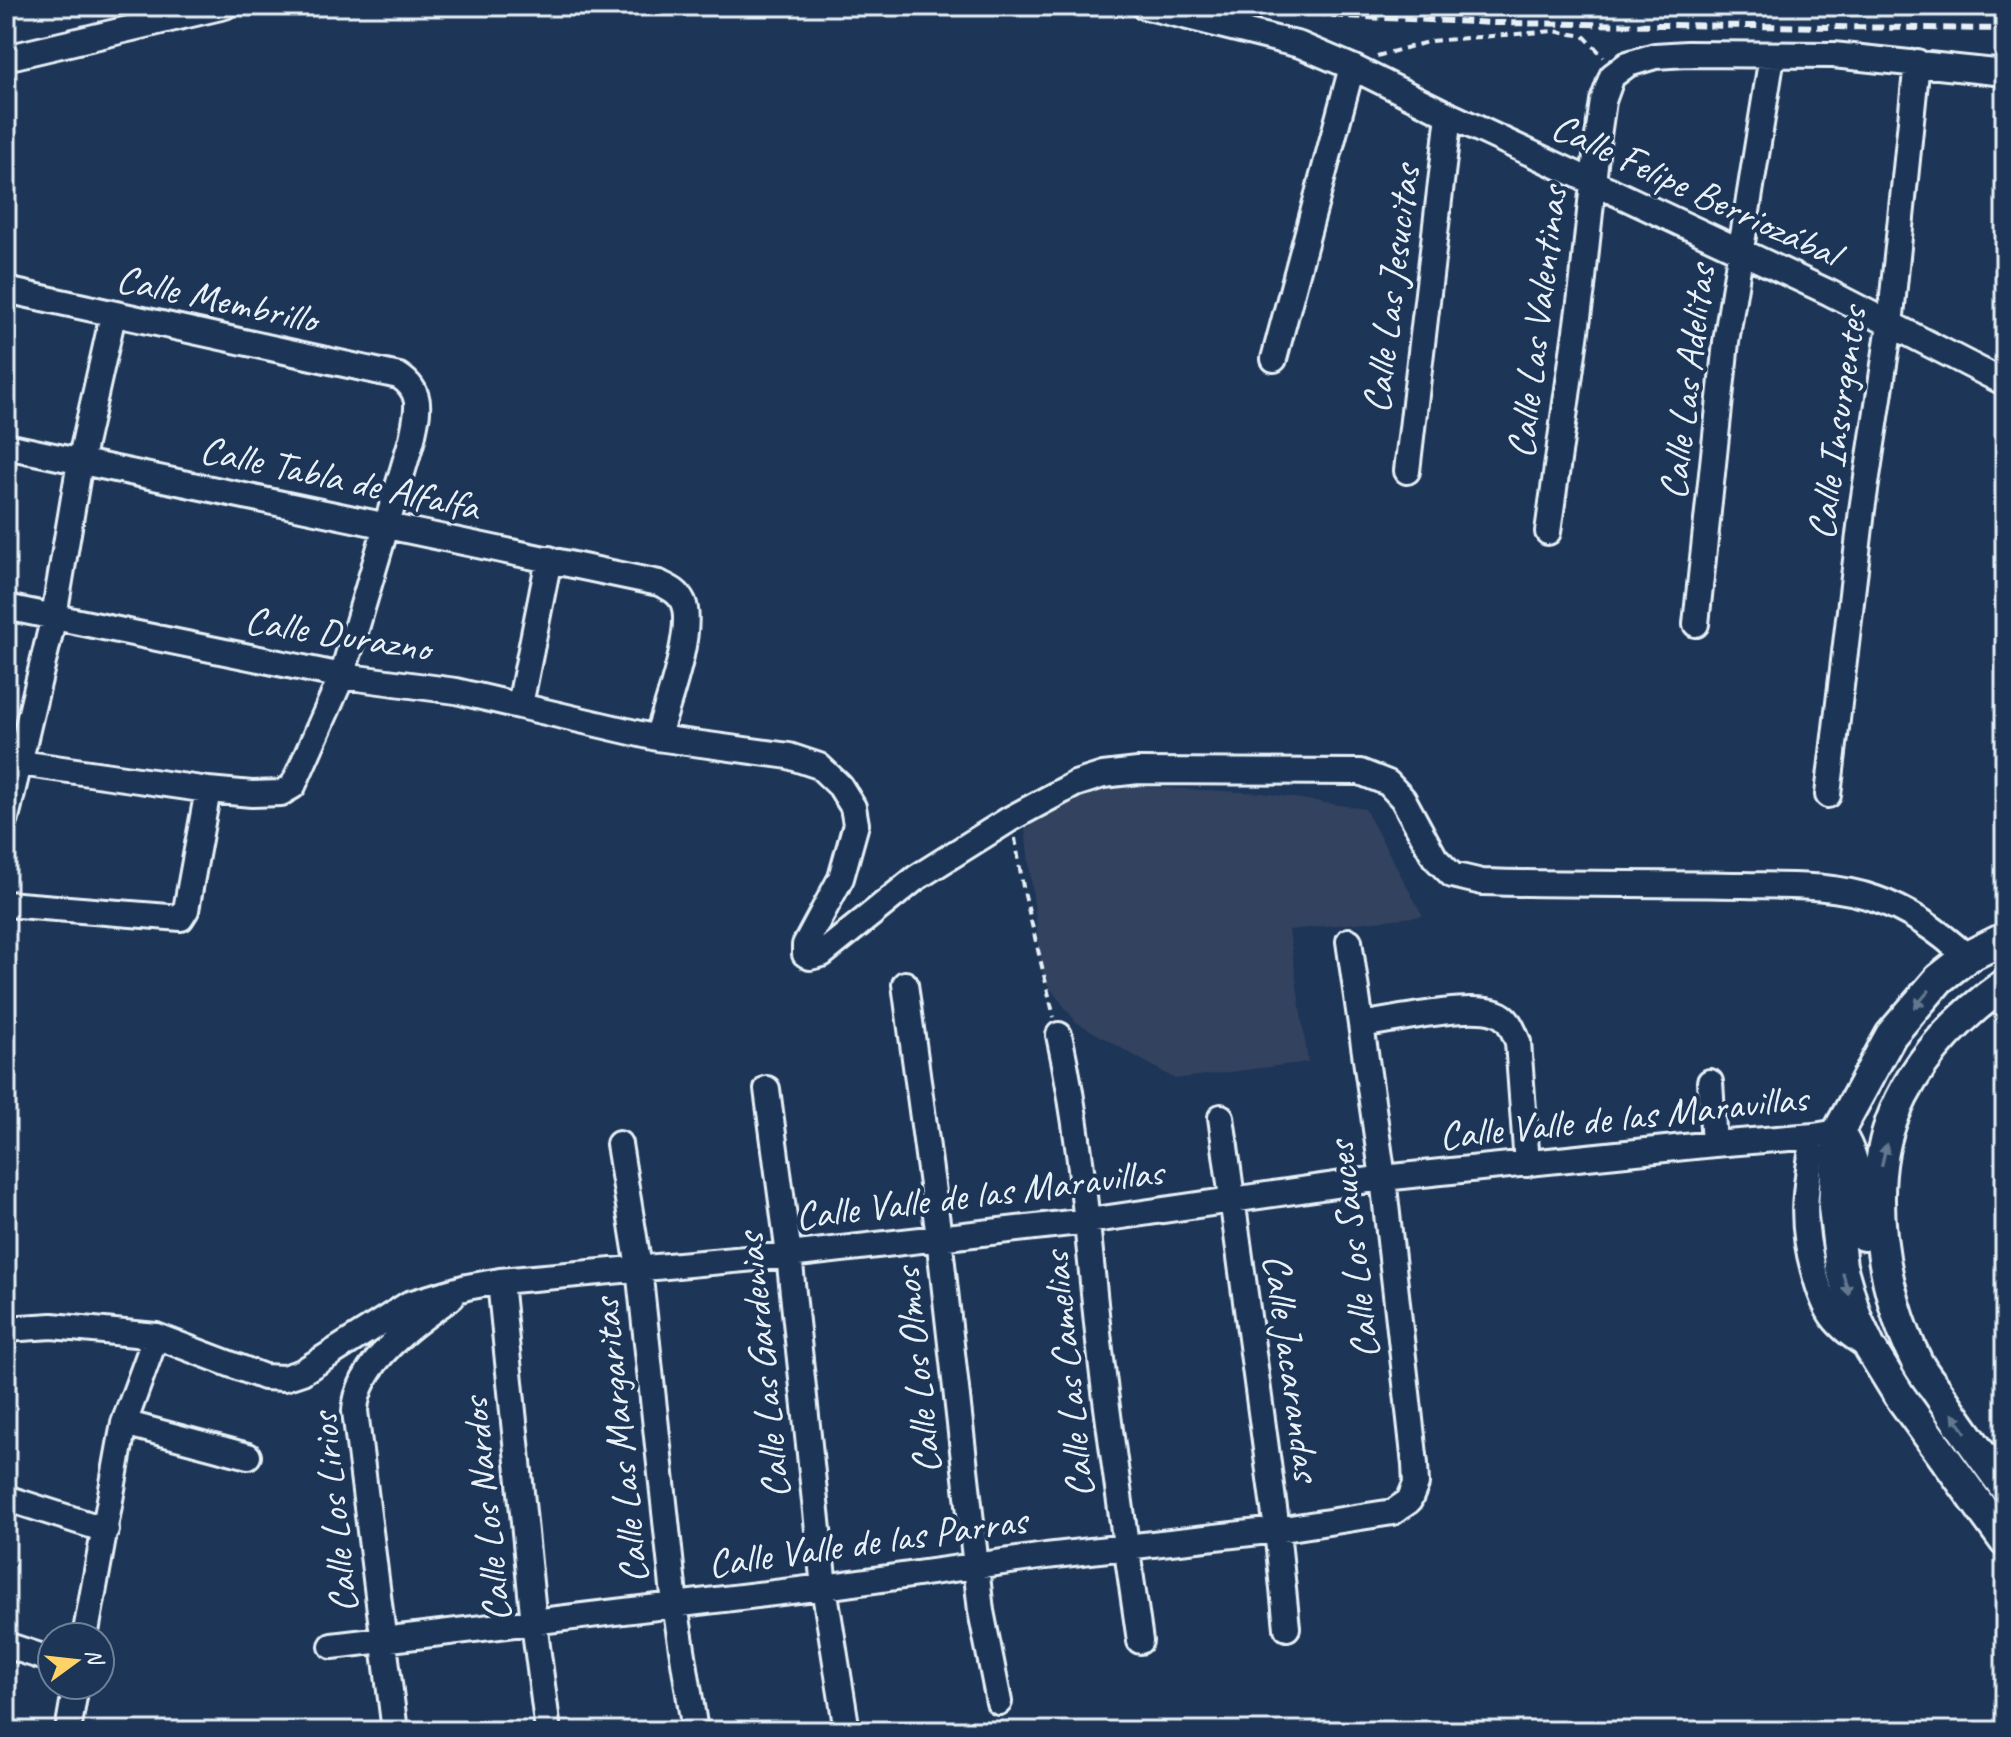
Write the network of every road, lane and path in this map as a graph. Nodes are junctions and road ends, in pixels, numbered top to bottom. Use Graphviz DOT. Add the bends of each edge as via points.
graph roads {
  1 [pos="148,6"];
  2 [pos="225,6"];
  3 [pos="1144,6"];
  4 [pos="172,17"];
  5 [pos="1772,56"];
  6 [pos="6,58"];
  7 [pos="1917,62"];
  8 [pos="1352,67"];
  9 [pos="2005,73"];
  10 [pos="1612,76"];
  11 [pos="1449,115"];
  12 [pos="1592,182"];
  13 [pos="1741,251"];
  14 [pos="6,290"];
  15 [pos="113,315"];
  16 [pos="1890,325"];
  17 [pos="1274,359"];
  18 [pos="2005,383"];
  19 [pos="6,446"];
  20 [pos="80,462"];
  21 [pos="1407,471"];
  22 [pos="387,524"];
  23 [pos="1548,532"];
  24 [pos="549,559"];
  25 [pos="6,607"];
  26 [pos="54,616"];
  27 [pos="1696,624"];
  28 [pos="342,676"];
  29 [pos="520,705"];
  30 [pos="657,738"];
  31 [pos="12,762"];
  32 [pos="208,790"];
  33 [pos="1828,795"];
  34 [pos="6,818"];
  35 [pos="1010,819"];
  36 [pos="6,904"];
  37 [pos="2005,938"];
  38 [pos="1349,941"];
  39 [pos="1967,957"];
  40 [pos="2005,967"];
  41 [pos="905,984"];
  42 [pos="2005,984"];
  43 [pos="1361,1025"];
  44 [pos="1059,1035"];
  45 [pos="1710,1082"];
  46 [pos="767,1089"];
  47 [pos="1221,1117"];
  48 [pos="1826,1134"];
  49 [pos="619,1144"];
  50 [pos="1714,1144"];
  51 [pos="1527,1164"];
  52 [pos="1383,1178"];
  53 [pos="1233,1200"];
  54 [pos="1088,1221"];
  55 [pos="939,1237"];
  56 [pos="789,1255"];
  57 [pos="639,1268"];
  58 [pos="500,1281"];
  59 [pos="467,1287"];
  60 [pos="6,1329"];
  61 [pos="156,1336"];
  62 [pos="1917,1362"];
  63 [pos="124,1423"];
  64 [pos="248,1456"];
  65 [pos="2005,1487"];
  66 [pos="6,1498"];
  67 [pos="1409,1501"];
  68 [pos="106,1530"];
  69 [pos="1277,1530"];
  70 [pos="2005,1541"];
  71 [pos="1126,1546"];
  72 [pos="976,1564"];
  73 [pos="824,1587"];
  74 [pos="675,1605"];
  75 [pos="88,1621"];
  76 [pos="534,1623"];
  77 [pos="1287,1628"];
  78 [pos="383,1640"];
  79 [pos="1140,1641"];
  80 [pos="6,1645"];
  81 [pos="332,1646"];
  82 [pos="36,1655"];
  83 [pos="73,1701"];
  84 [pos="999,1702"];
  85 [pos="68,1731"];
  86 [pos="395,1731"];
  87 [pos="548,1731"];
  88 [pos="695,1731"];
  89 [pos="847,1731"];
  1 -- 4 [label="street"];
  2 -- 4 [label="street"];
  3 -- 8 [label="street, Calle Felipe Berriozábal" via="1300,45"];
  4 -- 6 [label="street"];
  5 -- 7 [label="street"];
  5 -- 10 [label="street" via="1655,56 1628,64"];
  5 -- 13 [label="street, Calle Las Adelitas"];
  7 -- 9 [label="street"];
  7 -- 16 [label="street, Calle Insurgentes"];
  8 -- 10 [label="path" via="1431,41 1554,31 1584,36 1606,60"];
  8 -- 11 [label="street, Calle Felipe Berriozábal"];
  8 -- 17 [label="street"];
  10 -- 12 [label="street, Calle Las Valentinas" via="1603,101"];
  11 -- 12 [label="street, Calle Felipe Berriozábal"];
  11 -- 21 [label="street, Calle Las Jesucitas"];
  12 -- 13 [label="street, Calle Felipe Berriozábal"];
  12 -- 23 [label="street, Calle Las Valentinas"];
  13 -- 16 [label="street, Calle Felipe Berriozábal"];
  13 -- 27 [label="street, Calle Las Adelitas"];
  14 -- 15 [label="street, Calle Membrillo"];
  15 -- 20 [label="street"];
  15 -- 22 [label="street, Calle Membrillo" via="378,371 411,384 418,411"];
  16 -- 18 [label="street, Calle Felipe Berriozábal"];
  16 -- 33 [label="street, Calle Insurgentes"];
  19 -- 20 [label="street, Calle Tabla de Alfalfa"];
  20 -- 22 [label="street, Calle Tabla de Alfalfa"];
  20 -- 26 [label="street"];
  22 -- 24 [label="street, Calle Tabla de Alfalfa"];
  22 -- 28 [label="street"];
  24 -- 29 [label="street"];
  24 -- 30 [label="street, Calle Tabla de Alfalfa" via="659,583 677,592 687,616"];
  25 -- 26 [label="street, Calle Durazno"];
  26 -- 28 [label="street, Calle Durazno"];
  26 -- 31 [label="street"];
  28 -- 29 [label="street, Calle Durazno"];
  28 -- 32 [label="street" via="293,786 281,793"];
  29 -- 30 [label="street, Calle Durazno"];
  30 -- 35 [label="street, Calle Durazno" via="789,756 819,766 840,786 856,824 841,878 805,945 810,957 822,954 916,878"];
  31 -- 32 [label="street"];
  31 -- 34 [label="street"];
  32 -- 36 [label="street" via="184,916"];
  35 -- 39 [label="street" via="1103,775 1153,770 1360,772 1388,783 1403,799 1435,858 1452,875 1482,882 1823,887 1878,899 1911,914 1940,931"];
  35 -- 44 [label="path"];
  37 -- 39 [label="main road"];
  38 -- 43 [label="street, Calle Los Sauces"];
  39 -- 48 [label="main road, one-way" via="1939,979 1891,1035"];
  40 -- 48 [label="main road" via="1952,1004 1929,1028 1880,1104"];
  41 -- 55 [label="street, Calle Los Olmos"];
  62 -- 42 [label="main road, one-way" via="1883,1259 1880,1206 1894,1113 1928,1054 1968,1010"];
  43 -- 51 [label="street" via="1467,1011 1498,1013 1518,1042"];
  43 -- 52 [label="street, Calle Los Sauces"];
  44 -- 54 [label="street, Calle Las Camelias"];
  45 -- 50 [label="street"];
  46 -- 56 [label="street, Calle Las Gardenias"];
  47 -- 53 [label="street, Calle Jacarandas"];
  48 -- 50 [label="street, Calle Valle de las Maravillas"];
  48 -- 62 [label="main road" via="1850,1152 1877,1305 1885,1324"];
  48 -- 70 [label="main road" via="1841,1266 1856,1318 1899,1395"];
  49 -- 57 [label="street, Calle Las Margaritas"];
  50 -- 51 [label="street, Calle Valle de las Maravillas"];
  51 -- 52 [label="street, Calle Valle de las Maravillas"];
  52 -- 53 [label="street, Calle Valle de las Maravillas"];
  52 -- 67 [label="street, Calle Los Sauces" via="1415,1464 1416,1484"];
  53 -- 54 [label="street, Calle Valle de las Maravillas"];
  53 -- 69 [label="street, Calle Jacarandas"];
  54 -- 55 [label="street, Calle Valle de las Maravillas"];
  54 -- 71 [label="street, Calle Las Camelias"];
  55 -- 56 [label="street, Calle Valle de las Maravillas"];
  55 -- 72 [label="street, Calle Los Olmos"];
  56 -- 57 [label="street, Calle Valle de las Maravillas"];
  56 -- 73 [label="street, Calle Las Gardenias"];
  57 -- 58 [label="street, Calle Valle de las Maravillas"];
  57 -- 74 [label="street, Calle Las Margaritas"];
  58 -- 59 [label="street, Calle Valle de las Maravillas"];
  58 -- 76 [label="street, Calle Los Nardos"];
  59 -- 61 [label="street, Calle Valle de las Maravillas" via="409,1304 302,1372 284,1378 264,1377"];
  59 -- 78 [label="street, Calle Los Lirios" via="414,1323 361,1383 356,1396"];
  60 -- 61 [label="street, Calle Valle de las Maravillas" via="52,1326"];
  61 -- 63 [label="street"];
  65 -- 62 [label="main road, one-way"];
  63 -- 64 [label="street"];
  63 -- 68 [label="street"];
  66 -- 68 [label="street"];
  67 -- 69 [label="street, Calle Valle de las Parras" via="1393,1512"];
  68 -- 75 [label="street"];
  69 -- 71 [label="street, Calle Valle de las Parras"];
  69 -- 77 [label="street, Calle Jacarandas"];
  71 -- 72 [label="street, Calle Valle de las Parras"];
  71 -- 79 [label="street, Calle Las Camelias"];
  72 -- 73 [label="street, Calle Valle de las Parras"];
  72 -- 84 [label="street, Calle Los Olmos"];
  73 -- 74 [label="street, Calle Valle de las Parras"];
  73 -- 89 [label="street, Calle Las Gardenias"];
  74 -- 76 [label="street, Calle Valle de las Parras"];
  74 -- 88 [label="street, Calle Las Margaritas"];
  76 -- 78 [label="street, Calle Valle de las Parras"];
  76 -- 87 [label="street, Calle Los Nardos"];
  78 -- 81 [label="street, Calle Valle de las Parras"];
  78 -- 86 [label="street, Calle Los Lirios"];
  80 -- 82 [label="street"];
  83 -- 85 [label="street"];
}
